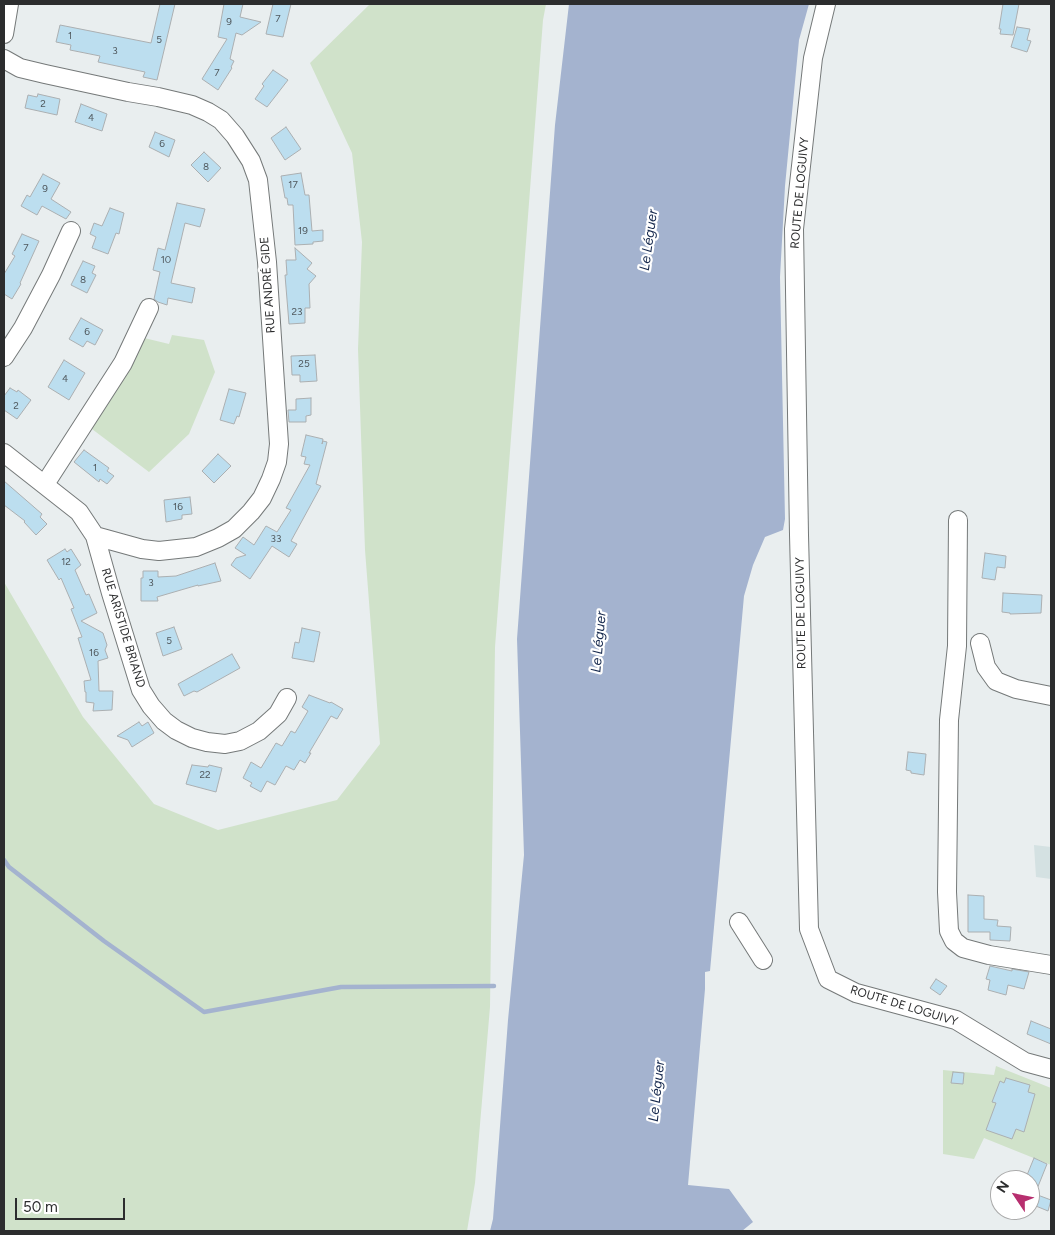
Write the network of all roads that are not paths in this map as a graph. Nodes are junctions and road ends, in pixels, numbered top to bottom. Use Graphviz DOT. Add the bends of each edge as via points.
graph roads {
  1 [pos="9,4"];
  2 [pos="826,4"];
  3 [pos="4,34"];
  4 [pos="4,59"];
  5 [pos="71,231"];
  6 [pos="149,308"];
  7 [pos="4,357"];
  8 [pos="4,453"];
  9 [pos="45,484"];
  10 [pos="958,520"];
  11 [pos="95,536"];
  12 [pos="980,643"];
  13 [pos="1051,696"];
  14 [pos="287,698"];
  15 [pos="739,922"];
  16 [pos="763,960"];
  17 [pos="1051,965"];
  18 [pos="1051,1069"];
  1 -- 3 [label="street"];
  2 -- 18 [label="street, ROUTE DE LOGUIVY" via="813,58 794,229 809,929 828,979 856,993 956,1020 1025,1062"];
  4 -- 11 [label="street, RUE ANDRÉ GIDE" via="20,68 158,97 208,112 221,120 235,136 251,161 258,180 279,444 271,479 262,498 234,529 196,547 159,551"];
  5 -- 7 [label="street" via="23,328"];
  6 -- 9 [label="street" via="123,363"];
  8 -- 9 [label="street, RUE ARISTIDE BRIAND"];
  9 -- 11 [label="street, RUE ARISTIDE BRIAND" via="79,512"];
  10 -- 17 [label="street" via="957,646 949,720 947,892 950,931 954,941 963,948"];
  11 -- 14 [label="street, RUE ARISTIDE BRIAND" via="142,690 164,721 192,738 225,744 240,741 259,731 278,714"];
  12 -- 13 [label="street" via="986,667 996,681"];
  15 -- 16 [label="street"];
}
